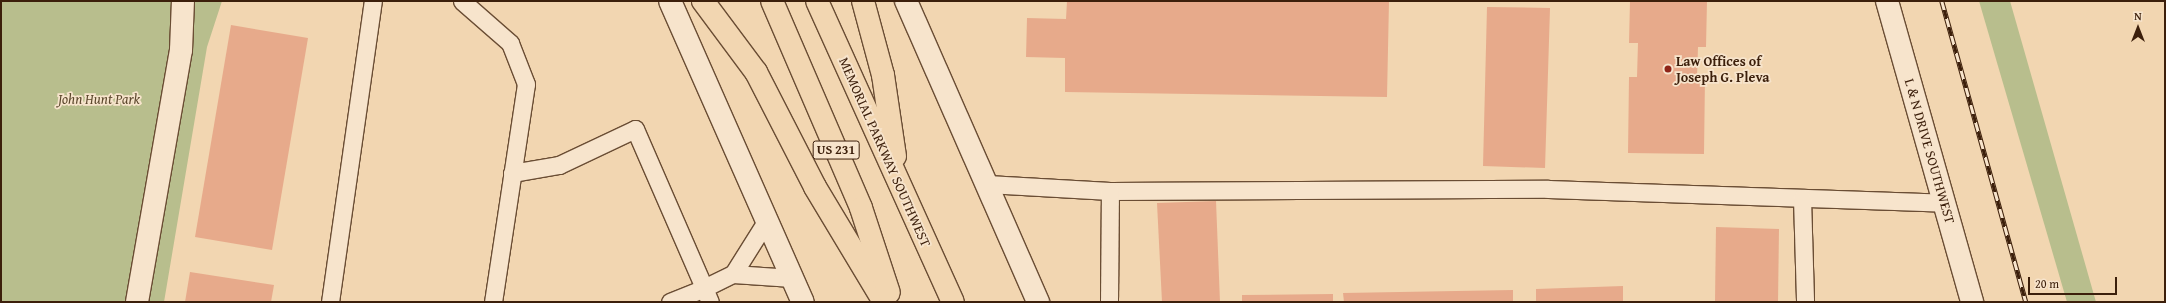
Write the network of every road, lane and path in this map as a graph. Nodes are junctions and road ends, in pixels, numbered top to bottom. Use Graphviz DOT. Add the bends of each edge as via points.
graph roads {
  1 [pos="183,1"];
  2 [pos="373,1"];
  3 [pos="462,1"];
  4 [pos="670,1"];
  5 [pos="703,1"];
  6 [pos="772,1"];
  7 [pos="817,1"];
  8 [pos="862,1"];
  9 [pos="906,1"];
  10 [pos="1888,1"];
  11 [pos="512,173"];
  12 [pos="899,183"];
  13 [pos="987,184"];
  14 [pos="1110,191"];
  15 [pos="1802,198"];
  16 [pos="1945,203"];
  17 [pos="767,220"];
  18 [pos="733,274"];
  19 [pos="792,278"];
  20 [pos="707,295"];
  21 [pos="137,302"];
  22 [pos="330,302"];
  23 [pos="493,302"];
  24 [pos="670,302"];
  25 [pos="803,302"];
  26 [pos="884,302"];
  27 [pos="892,302"];
  28 [pos="953,302"];
  29 [pos="1038,302"];
  30 [pos="1109,302"];
  31 [pos="1805,302"];
  32 [pos="1972,302"];
  1 -- 21 [label="main road" via="181,50"];
  2 -- 22 [label="lane"];
  3 -- 11 [label="lane" via="510,43 526,84"];
  4 -- 17 [label="main road"];
  5 -- 26 [label="highway" via="756,72 815,187"];
  6 -- 27 [label="highway, US 231" via="861,208"];
  7 -- 12 [label="highway, MEMORIAL PARKWAY SOUTHWEST / US 231"];
  8 -- 12 [label="highway" via="883,75"];
  9 -- 13 [label="main road"];
  10 -- 16 [label="main road, L & N DRIVE SOUTHWEST"];
  11 -- 20 [label="lane" via="559,165 635,129"];
  11 -- 23 [label="lane"];
  12 -- 28 [label="highway, MEMORIAL PARKWAY SOUTHWEST / US 231"];
  13 -- 14 [label="lane"];
  13 -- 29 [label="main road"];
  14 -- 15 [label="lane" via="1548,189"];
  14 -- 30 [label="lane"];
  15 -- 16 [label="lane"];
  15 -- 31 [label="lane"];
  16 -- 32 [label="main road, L & N DRIVE SOUTHWEST"];
  17 -- 18 [label="lane"];
  17 -- 19 [label="main road"];
  18 -- 19 [label="lane"];
  18 -- 20 [label="lane"];
  19 -- 25 [label="main road"];
  20 -- 24 [label="lane"];
}
